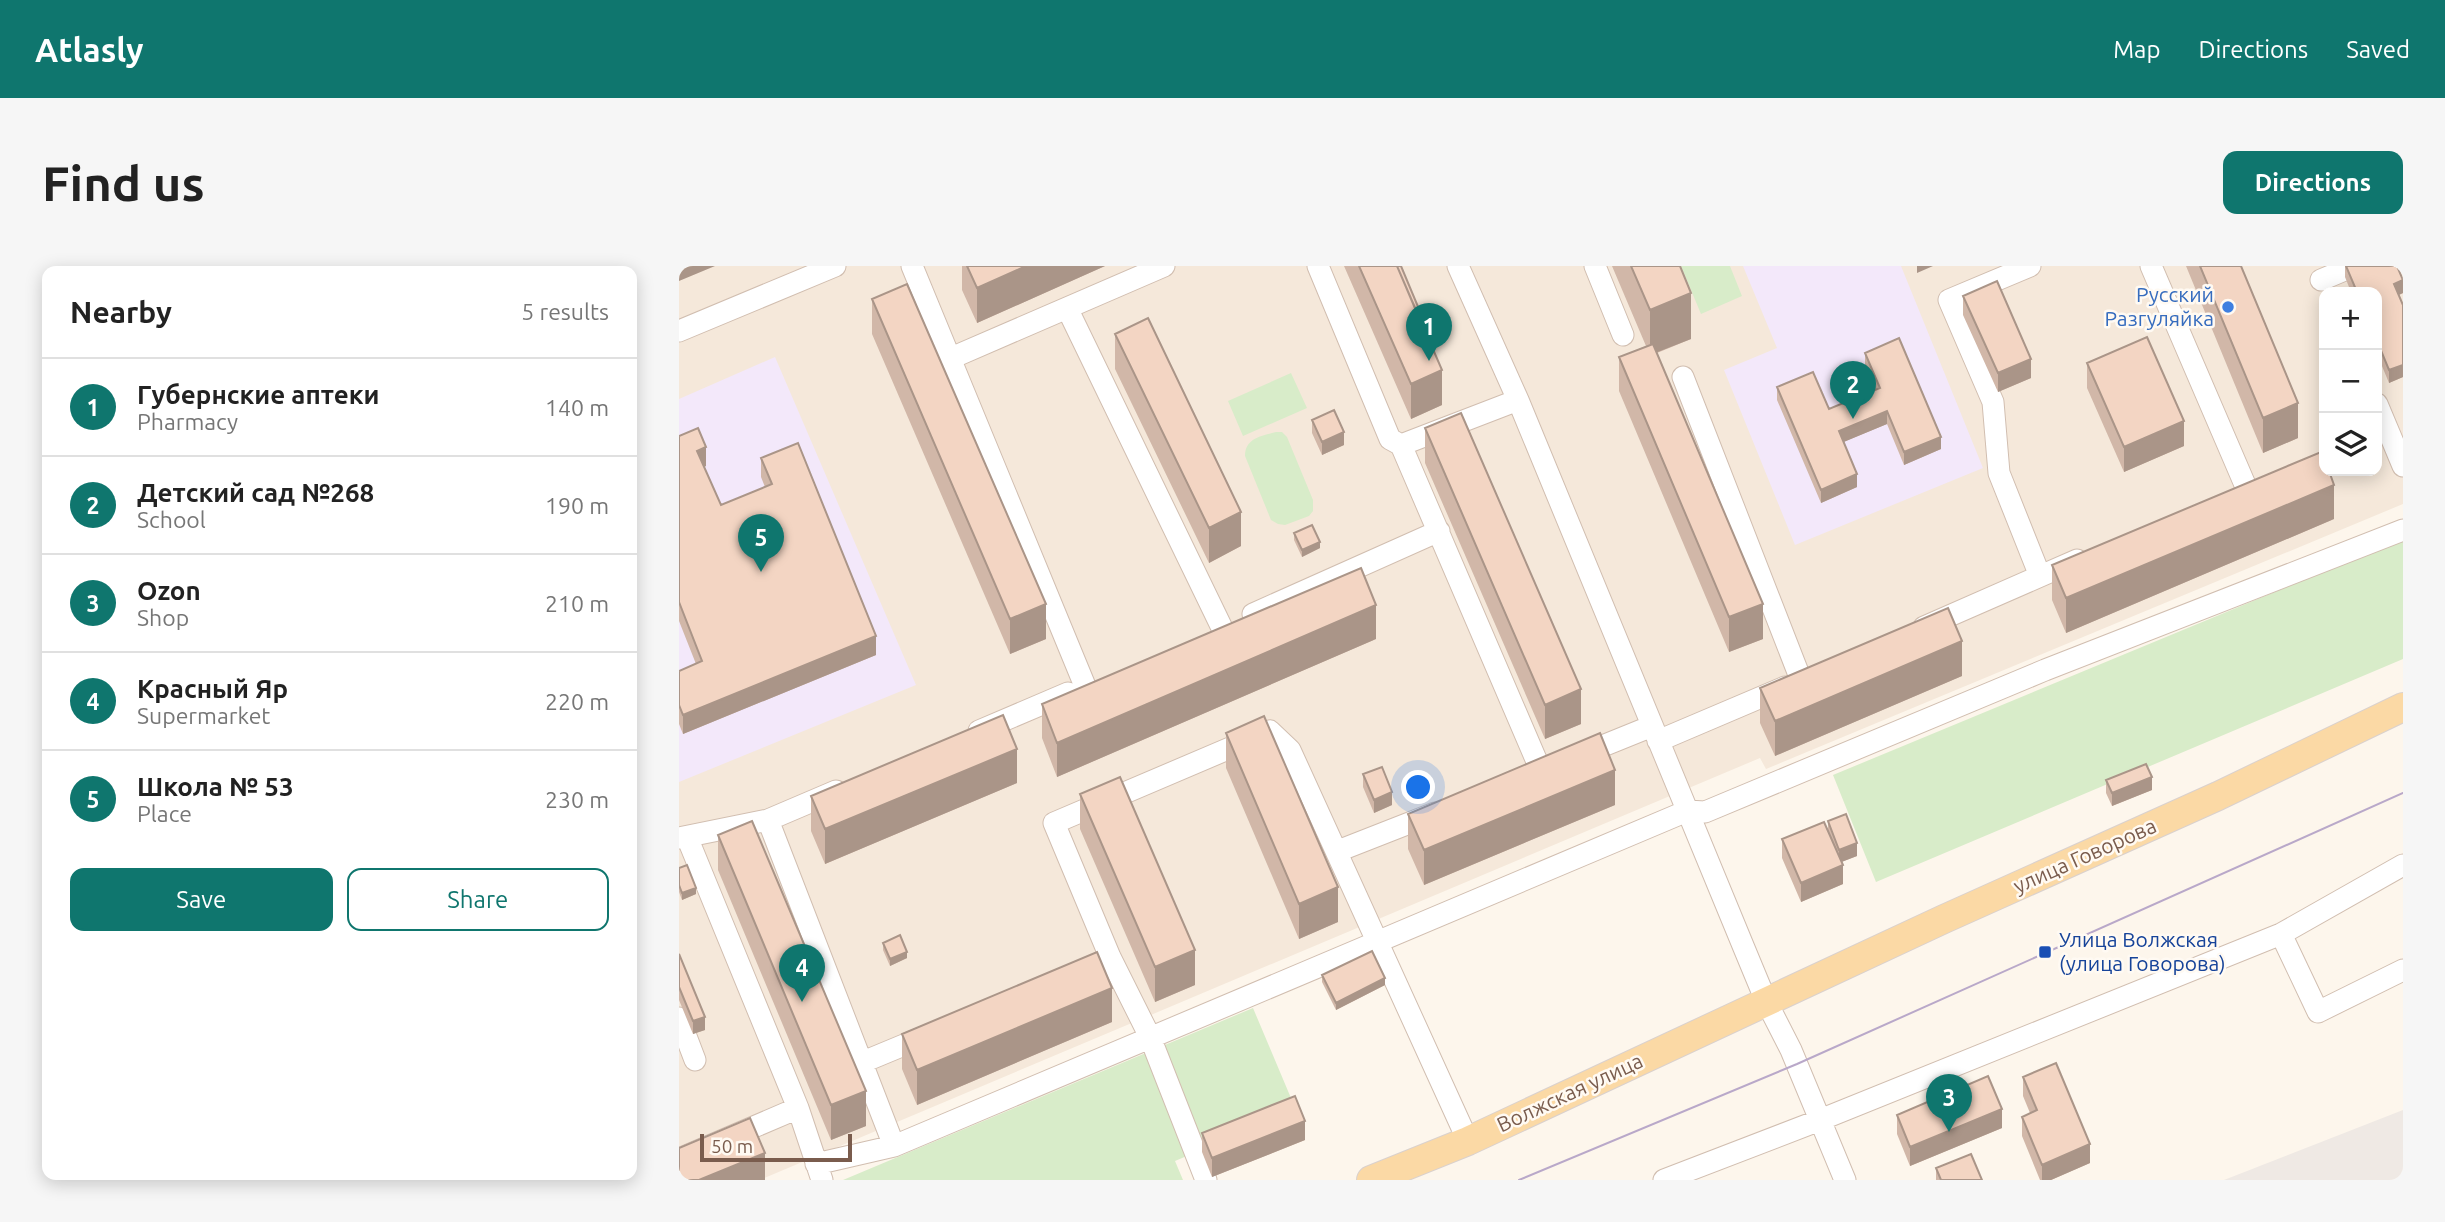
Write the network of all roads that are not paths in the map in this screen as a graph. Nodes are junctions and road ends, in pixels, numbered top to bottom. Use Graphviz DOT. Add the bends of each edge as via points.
graph roads {
  1 [pos="835,266"];
  2 [pos="912,266"];
  3 [pos="1164,266"];
  4 [pos="1318,266"];
  5 [pos="1458,266"];
  6 [pos="1595,266"];
  7 [pos="2030,266"];
  8 [pos="2151,266"];
  9 [pos="2354,266"];
  10 [pos="2321,279"];
  11 [pos="1067,308"];
  12 [pos="679,331"];
  13 [pos="1623,335"];
  14 [pos="949,359"];
  15 [pos="1683,377"];
  16 [pos="1518,400"];
  17 [pos="2389,425"];
  18 [pos="1401,445"];
  19 [pos="2403,466"];
  20 [pos="2268,477"];
  21 [pos="2246,487"];
  22 [pos="2222,497"];
  23 [pos="2403,530"];
  24 [pos="1439,531"];
  25 [pos="2101,550"];
  26 [pos="2040,576"];
  27 [pos="1222,628"];
  28 [pos="1197,638"];
  29 [pos="1901,638"];
  30 [pos="2403,707"];
  31 [pos="1655,734"];
  32 [pos="958,739"];
  33 [pos="857,782"];
  34 [pos="1452,806"];
  35 [pos="1687,811"];
  36 [pos="768,820"];
  37 [pos="683,837"];
  38 [pos="1338,851"];
  39 [pos="2403,865"];
  40 [pos="2281,933"];
  41 [pos="1378,941"];
  42 [pos="1110,957"];
  43 [pos="1085,967"];
  44 [pos="2403,970"];
  45 [pos="1766,1001"];
  46 [pos="679,1018"];
  47 [pos="950,1025"];
  48 [pos="1150,1037"];
  49 [pos="695,1060"];
  50 [pos="863,1062"];
  51 [pos="798,1108"];
  52 [pos="1820,1120"];
  53 [pos="1468,1141"];
  54 [pos="894,1146"];
  55 [pos="679,1159"];
  56 [pos="819,1172"];
  57 [pos="1206,1180"];
  58 [pos="1371,1180"];
  59 [pos="1664,1180"];
  60 [pos="1845,1180"];
  1 -- 12 [label="street"];
  2 -- 14 [label="street"];
  3 -- 11 [label="street"];
  4 -- 18 [label="street" via="1390,439"];
  5 -- 16 [label="street"];
  6 -- 13 [label="street"];
  7 -- 26 [label="street" via="1949,300 1993,402 1999,473"];
  8 -- 21 [label="street"];
  9 -- 10 [label="street"];
  11 -- 14 [label="street"];
  11 -- 27 [label="street"];
  14 -- 32 [label="street" via="1091,683"];
  15 -- 31 [label="street" via="1807,678"];
  16 -- 18 [label="street"];
  16 -- 31 [label="street"];
  17 -- 19 [label="street"];
  18 -- 24 [label="street"];
  20 -- 21 [label="street"];
  21 -- 22 [label="street"];
  23 -- 35 [label="street" via="2045,670 1705,812"];
  24 -- 27 [label="street"];
  24 -- 31 [label="street" via="1534,773"];
  25 -- 26 [label="street"];
  26 -- 29 [label="street"];
  27 -- 28 [label="street"];
  30 -- 45 [label="main road, улица Говорова"];
  31 -- 35 [label="street"];
  33 -- 36 [label="street"];
  34 -- 38 [label="street"];
  35 -- 41 [label="street"];
  35 -- 45 [label="street"];
  36 -- 37 [label="street"];
  36 -- 50 [label="street"];
  37 -- 51 [label="street"];
  38 -- 41 [label="street"];
  38 -- 42 [label="street" via="1290,750 1270,731 1054,823"];
  39 -- 40 [label="street"];
  40 -- 44 [label="street" via="2318,1012"];
  40 -- 52 [label="street"];
  41 -- 48 [label="street"];
  41 -- 53 [label="street"];
  42 -- 43 [label="street"];
  42 -- 48 [label="street"];
  45 -- 52 [label="street"];
  45 -- 53 [label="main road, Волжская улица"];
  46 -- 49 [label="street"];
  47 -- 50 [label="street"];
  48 -- 54 [label="street"];
  48 -- 57 [label="street"];
  50 -- 54 [label="street"];
  51 -- 55 [label="street"];
  51 -- 56 [label="street"];
  52 -- 59 [label="street"];
  52 -- 60 [label="street"];
  53 -- 58 [label="main road, Волжская улица"];
  54 -- 56 [label="street"];
}
